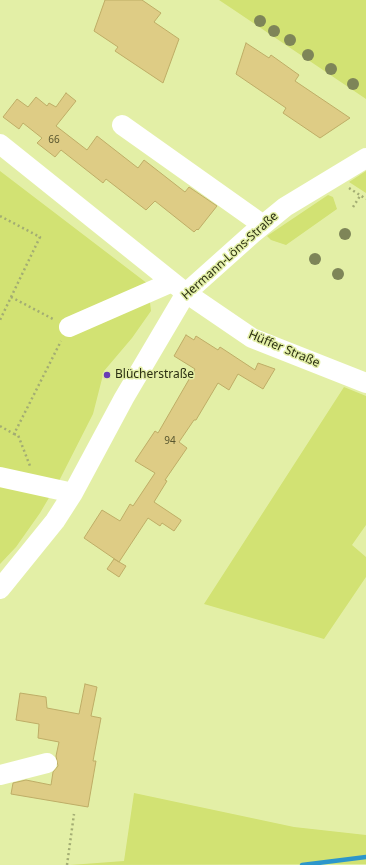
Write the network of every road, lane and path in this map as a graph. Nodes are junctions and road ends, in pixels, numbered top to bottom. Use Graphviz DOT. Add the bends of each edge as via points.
graph roads {
  1 [pos="122,125"];
  2 [pos="0,144"];
  3 [pos="366,158"];
  4 [pos="360,196"];
  5 [pos="353,207"];
  6 [pos="0,216"];
  7 [pos="263,225"];
  8 [pos="179,288"];
  9 [pos="11,297"];
  10 [pos="0,320"];
  11 [pos="68,327"];
  12 [pos="366,383"];
  13 [pos="0,426"];
  14 [pos="14,434"];
  15 [pos="0,477"];
  16 [pos="37,486"];
  17 [pos="73,493"];
  18 [pos="0,589"];
  19 [pos="47,763"];
  20 [pos="0,775"];
  21 [pos="74,814"];
  22 [pos="67,865"];
  1 -- 7 [label="street"];
  2 -- 8 [label="street"];
  3 -- 7 [label="street, Hermann-Löns-Straße" via="285,207"];
  4 -- 5 [label="path"];
  6 -- 9 [label="path" via="40,237"];
  7 -- 8 [label="street, Hermann-Löns-Straße"];
  8 -- 11 [label="street"];
  8 -- 12 [label="street, Hüffer Straße" via="252,338"];
  8 -- 17 [label="street, Hermann-Löns-Straße"];
  9 -- 10 [label="path"];
  9 -- 11 [label="path"];
  11 -- 14 [label="path"];
  13 -- 14 [label="path"];
  14 -- 16 [label="path" via="18,435"];
  15 -- 16 [label="street"];
  16 -- 17 [label="street"];
  17 -- 18 [label="street, Hermann-Löns-Straße" via="55,522"];
  19 -- 20 [label="street"];
  21 -- 22 [label="path"];
}
